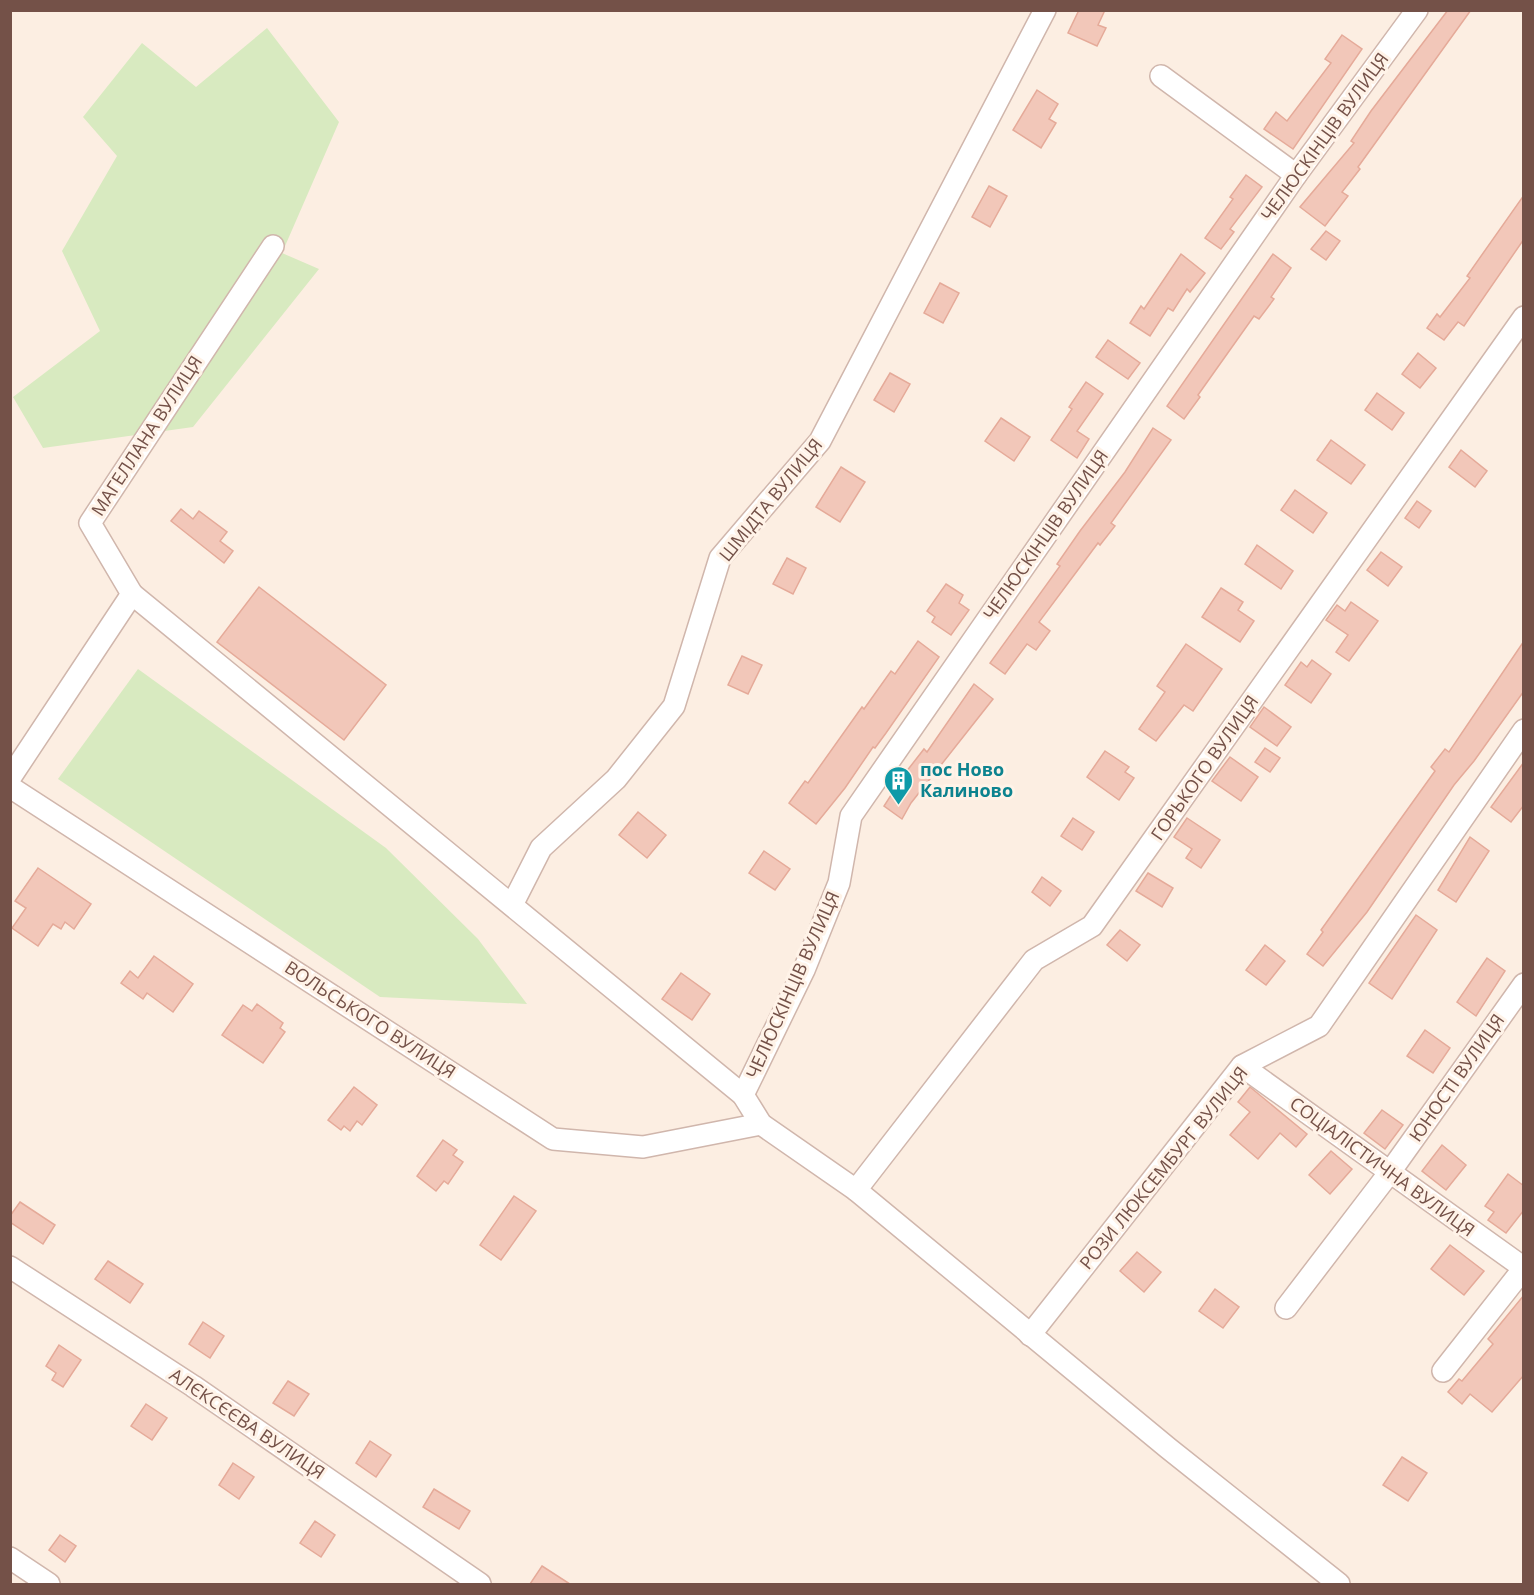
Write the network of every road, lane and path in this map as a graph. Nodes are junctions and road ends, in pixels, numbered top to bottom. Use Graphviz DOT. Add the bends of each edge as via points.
graph roads {
  1 [pos="1045,10"];
  2 [pos="1417,10"];
  3 [pos="1161,76"];
  4 [pos="1296,174"];
  5 [pos="273,246"];
  6 [pos="1524,317"];
  7 [pos="132,594"];
  8 [pos="1524,730"];
  9 [pos="10,778"];
  10 [pos="10,787"];
  11 [pos="512,905"];
  12 [pos="1524,984"];
  13 [pos="1242,1066"];
  14 [pos="743,1095"];
  15 [pos="761,1124"];
  16 [pos="1390,1172"];
  17 [pos="856,1190"];
  18 [pos="10,1267"];
  19 [pos="1523,1268"];
  20 [pos="1286,1308"];
  21 [pos="1030,1335"];
  22 [pos="1443,1371"];
  23 [pos="10,1558"];
  24 [pos="49,1584"];
  25 [pos="480,1584"];
  26 [pos="1339,1584"];
  1 -- 11 [label="street, ШМІДТА ВУЛИЦЯ" via="820,441 720,558 674,706 616,779 541,848"];
  2 -- 4 [label="street, ЧЕЛЮСКІНЦІВ ВУЛИЦЯ"];
  3 -- 4 [label="street"];
  4 -- 14 [label="street, ЧЕЛЮСКІНЦІВ ВУЛИЦЯ" via="851,816 839,883 804,970"];
  5 -- 7 [label="street, МАГЕЛЛАНА ВУЛИЦЯ" via="90,523"];
  6 -- 17 [label="street, ГОРЬКОГО ВУЛИЦЯ" via="1092,926 1034,960"];
  7 -- 9 [label="street"];
  7 -- 11 [label="street"];
  8 -- 13 [label="street, РОЗИ ЛЮКСЕМБУРГ ВУЛИЦЯ" via="1319,1026"];
  10 -- 15 [label="street, ВОЛЬСЬКОГО ВУЛИЦЯ" via="554,1139 643,1147"];
  11 -- 14 [label="street"];
  12 -- 16 [label="street, ЮНОСТІ ВУЛИЦЯ"];
  13 -- 16 [label="street, СОЦІАЛІСТИЧНА ВУЛИЦЯ"];
  13 -- 21 [label="street, РОЗИ ЛЮКСЕМБУРГ ВУЛИЦЯ"];
  14 -- 15 [label="street"];
  15 -- 17 [label="street"];
  16 -- 19 [label="street, СОЦІАЛІСТИЧНА ВУЛИЦЯ"];
  16 -- 20 [label="street, ЮНОСТІ ВУЛИЦЯ"];
  17 -- 21 [label="street"];
  18 -- 25 [label="street, АЛЄКСЄЄВА ВУЛИЦЯ" via="193,1386"];
  19 -- 22 [label="street"];
  21 -- 26 [label="street"];
  23 -- 24 [label="street"];
}
